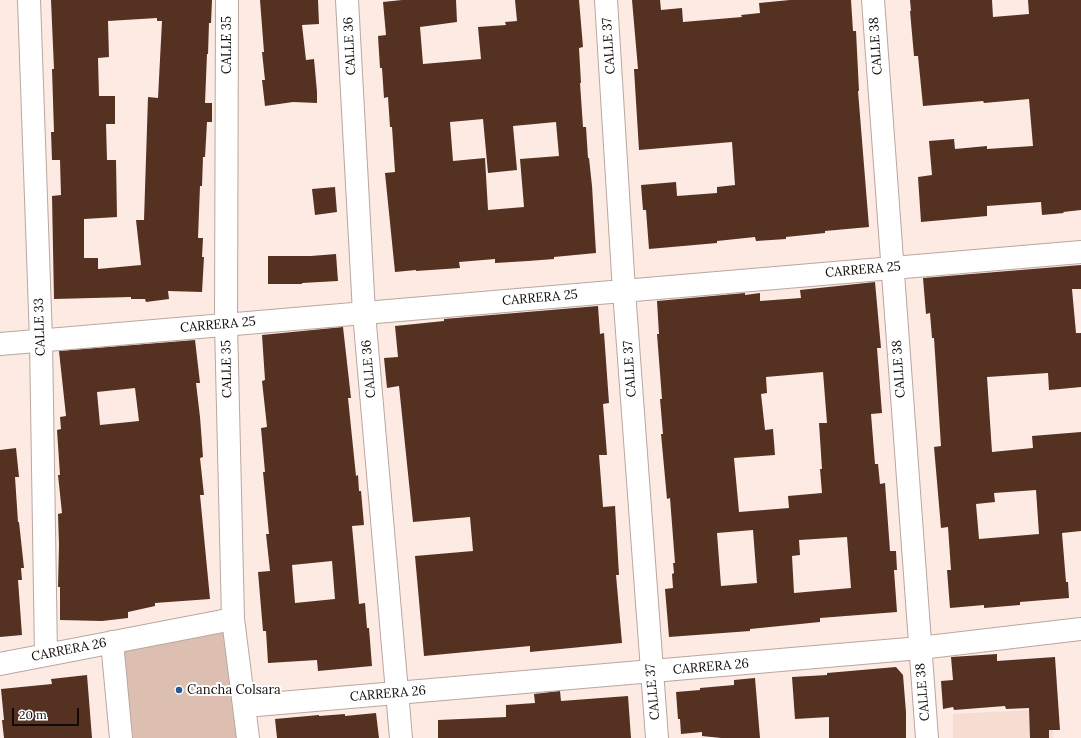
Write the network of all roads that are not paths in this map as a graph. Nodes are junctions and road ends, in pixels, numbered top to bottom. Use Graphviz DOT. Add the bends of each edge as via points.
graph roads {
  1 [pos="29,0"];
  2 [pos="227,0"];
  3 [pos="347,0"];
  4 [pos="606,0"];
  5 [pos="873,0"];
  6 [pos="1081,252"];
  7 [pos="892,268"];
  8 [pos="624,290"];
  9 [pos="364,313"];
  10 [pos="226,324"];
  11 [pos="41,340"];
  12 [pos="0,344"];
  13 [pos="233,619"];
  14 [pos="1081,629"];
  15 [pos="112,642"];
  16 [pos="920,648"];
  17 [pos="46,655"];
  18 [pos="0,664"];
  19 [pos="651,671"];
  20 [pos="397,693"];
  21 [pos="245,706"];
  22 [pos="121,738"];
  23 [pos="248,738"];
  24 [pos="401,738"];
  25 [pos="657,738"];
  26 [pos="927,738"];
  1 -- 11 [label="street, CALLE 33"];
  2 -- 10 [label="street, CALLE 35"];
  3 -- 9 [label="street, CALLE 36"];
  4 -- 8 [label="street, CALLE 37"];
  5 -- 7 [label="street, CALLE 38"];
  6 -- 7 [label="street, CARRERA 25"];
  7 -- 8 [label="street, CARRERA 25"];
  7 -- 16 [label="street, CALLE 38"];
  8 -- 9 [label="street, CARRERA 25"];
  8 -- 19 [label="street, CALLE 37"];
  9 -- 10 [label="street, CARRERA 25"];
  9 -- 20 [label="street, CALLE 36"];
  10 -- 11 [label="street, CARRERA 25"];
  10 -- 13 [label="street, CALLE 35"];
  11 -- 12 [label="street, CARRERA 25"];
  11 -- 17 [label="street, CALLE 33"];
  13 -- 15 [label="street, CARRERA 26"];
  13 -- 21 [label="street, CALLE 35"];
  14 -- 16 [label="street, CARRERA 26"];
  15 -- 17 [label="street, CARRERA 26"];
  15 -- 22 [label="street"];
  16 -- 19 [label="street, CARRERA 26"];
  16 -- 26 [label="street, CALLE 38"];
  17 -- 18 [label="street, CARRERA 26"];
  19 -- 20 [label="street, CARRERA 26"];
  19 -- 25 [label="street, CALLE 37"];
  20 -- 21 [label="street, CARRERA 26"];
  20 -- 24 [label="street, CALLE 36"];
  21 -- 23 [label="street, CALLE 35"];
}
